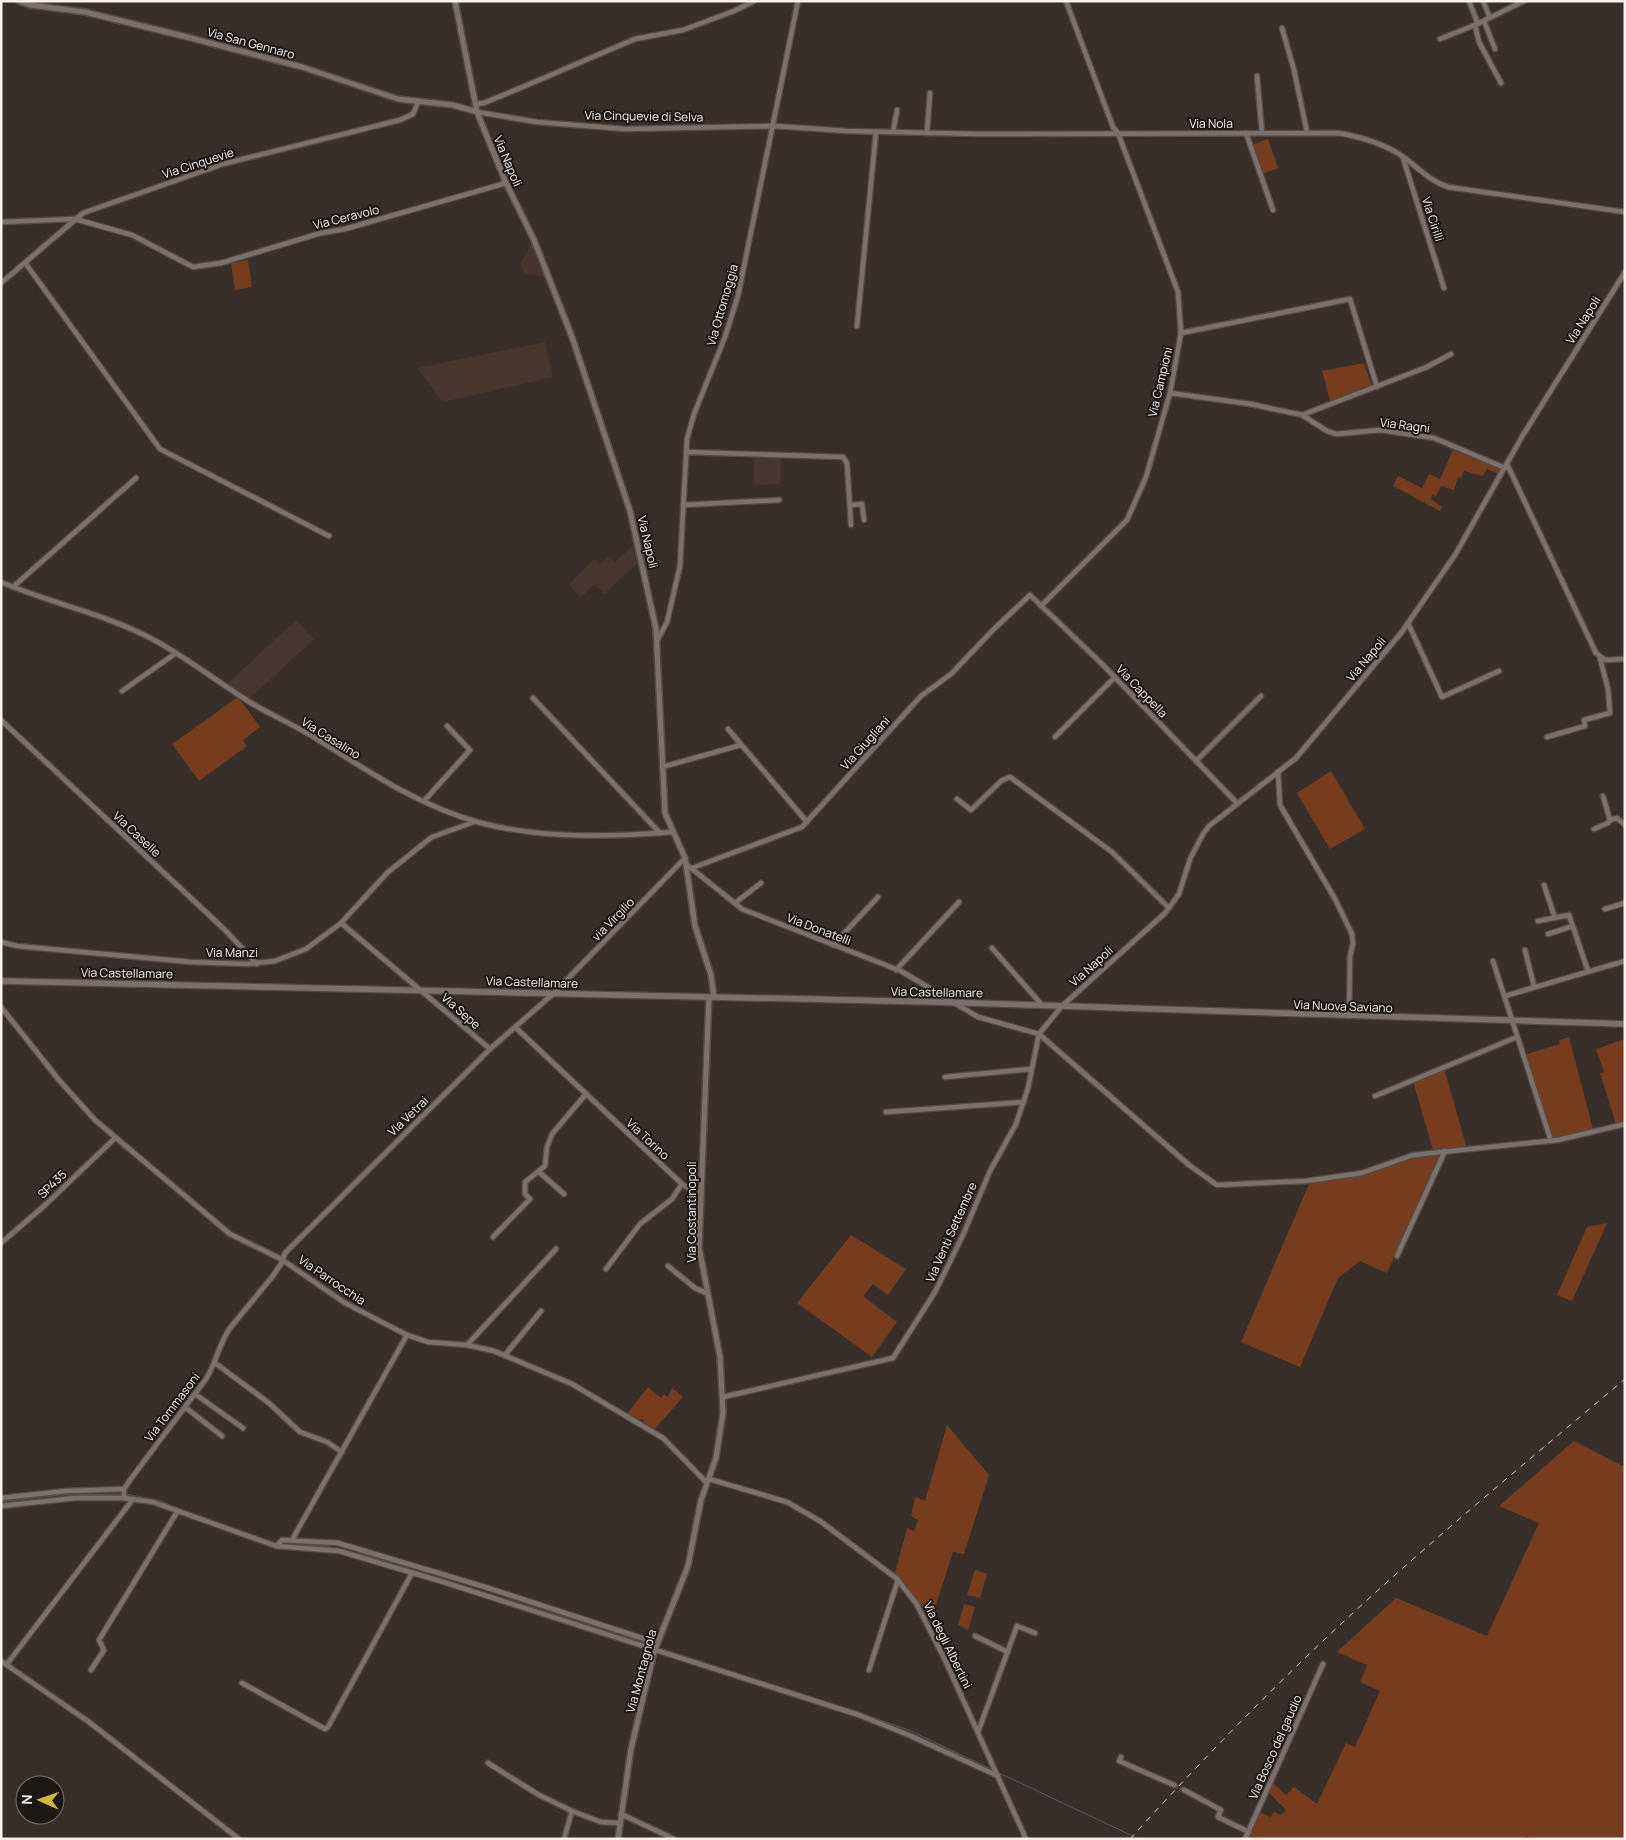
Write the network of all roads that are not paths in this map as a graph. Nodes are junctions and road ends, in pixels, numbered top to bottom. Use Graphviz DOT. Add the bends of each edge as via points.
graph roads {
  1 [pos="19,1"];
  2 [pos="455,1"];
  3 [pos="754,1"];
  4 [pos="798,1"];
  5 [pos="1066,1"];
  6 [pos="1469,1"];
  7 [pos="1483,1"];
  8 [pos="1524,1"];
  9 [pos="1490,18"];
  10 [pos="1479,23"];
  11 [pos="1282,28"];
  12 [pos="1440,39"];
  13 [pos="1495,49"];
  14 [pos="1257,76"];
  15 [pos="1501,83"];
  16 [pos="930,93"];
  17 [pos="418,102"];
  18 [pos="475,104"];
  19 [pos="897,110"];
  20 [pos="477,112"];
  21 [pos="774,126"];
  22 [pos="781,127"];
  23 [pos="876,132"];
  24 [pos="893,132"];
  25 [pos="1262,132"];
  26 [pos="1307,132"];
  27 [pos="927,133"];
  28 [pos="1118,133"];
  29 [pos="1246,133"];
  30 [pos="1403,156"];
  31 [pos="506,183"];
  32 [pos="1273,210"];
  33 [pos="1625,212"];
  34 [pos="75,219"];
  35 [pos="1,222"];
  36 [pos="26,264"];
  37 [pos="1625,272"];
  38 [pos="1,283"];
  39 [pos="1444,288"];
  40 [pos="857,326"];
  41 [pos="1181,333"];
  42 [pos="1451,354"];
  43 [pos="1377,386"];
  44 [pos="1170,393"];
  45 [pos="1302,415"];
  46 [pos="686,452"];
  47 [pos="1506,466"];
  48 [pos="136,478"];
  49 [pos="779,500"];
  50 [pos="683,504"];
  51 [pos="850,505"];
  52 [pos="864,520"];
  53 [pos="851,525"];
  54 [pos="329,536"];
  55 [pos="1,582"];
  56 [pos="13,587"];
  57 [pos="1030,595"];
  58 [pos="1041,606"];
  59 [pos="1408,623"];
  60 [pos="657,641"];
  61 [pos="176,653"];
  62 [pos="1600,658"];
  63 [pos="1625,659"];
  64 [pos="1499,671"];
  65 [pos="1115,677"];
  66 [pos="122,692"];
  67 [pos="1261,696"];
  68 [pos="533,698"];
  69 [pos="1,720"];
  70 [pos="446,726"];
  71 [pos="728,729"];
  72 [pos="1055,737"];
  73 [pos="1547,737"];
  74 [pos="742,746"];
  75 [pos="1196,761"];
  76 [pos="662,767"];
  77 [pos="1278,772"];
  78 [pos="1603,796"];
  79 [pos="957,799"];
  80 [pos="424,801"];
  81 [pos="1237,803"];
  82 [pos="1610,820"];
  83 [pos="476,822"];
  84 [pos="807,822"];
  85 [pos="1625,826"];
  86 [pos="1594,829"];
  87 [pos="672,832"];
  88 [pos="660,833"];
  89 [pos="686,861"];
  90 [pos="692,868"];
  91 [pos="761,883"];
  92 [pos="1544,885"];
  93 [pos="878,897"];
  94 [pos="959,902"];
  95 [pos="735,903"];
  96 [pos="1625,903"];
  97 [pos="1169,908"];
  98 [pos="1605,909"];
  99 [pos="1555,918"];
  100 [pos="1538,922"];
  101 [pos="340,923"];
  102 [pos="1573,926"];
  103 [pos="1548,934"];
  104 [pos="1,942"];
  105 [pos="834,945"];
  106 [pos="992,948"];
  107 [pos="1525,950"];
  108 [pos="1493,961"];
  109 [pos="1625,961"];
  110 [pos="257,964"];
  111 [pos="896,970"];
  112 [pos="1588,971"];
  113 [pos="1,981"];
  114 [pos="1534,986"];
  115 [pos="419,989"];
  116 [pos="554,993"];
  117 [pos="1505,996"];
  118 [pos="712,997"];
  119 [pos="952,1003"];
  120 [pos="1042,1005"];
  121 [pos="1,1006"];
  122 [pos="1062,1006"];
  123 [pos="1350,1016"];
  124 [pos="1513,1021"];
  125 [pos="1625,1024"];
  126 [pos="515,1027"];
  127 [pos="1039,1034"];
  128 [pos="1517,1037"];
  129 [pos="490,1049"];
  130 [pos="1031,1069"];
  131 [pos="945,1078"];
  132 [pos="586,1094"];
  133 [pos="1375,1096"];
  134 [pos="1024,1102"];
  135 [pos="886,1112"];
  136 [pos="1625,1124"];
  137 [pos="115,1138"];
  138 [pos="1550,1141"];
  139 [pos="1446,1151"];
  140 [pos="539,1172"];
  141 [pos="682,1184"];
  142 [pos="700,1192"];
  143 [pos="564,1194"];
  144 [pos="493,1237"];
  145 [pos="1,1243"];
  146 [pos="556,1248"];
  147 [pos="1397,1256"];
  148 [pos="281,1259"];
  149 [pos="668,1266"];
  150 [pos="606,1268"];
  151 [pos="706,1293"];
  152 [pos="541,1311"];
  153 [pos="407,1335"];
  154 [pos="467,1345"];
  155 [pos="505,1356"];
  156 [pos="215,1363"];
  157 [pos="195,1394"];
  158 [pos="723,1396"];
  159 [pos="185,1407"];
  160 [pos="243,1428"];
  161 [pos="222,1436"];
  162 [pos="342,1452"];
  163 [pos="708,1481"];
  164 [pos="124,1494"];
  165 [pos="1,1498"];
  166 [pos="133,1499"];
  167 [pos="1,1506"];
  168 [pos="177,1512"];
  169 [pos="292,1540"];
  170 [pos="278,1544"];
  171 [pos="412,1573"];
  172 [pos="898,1580"];
  173 [pos="1035,1633"];
  174 [pos="975,1636"];
  175 [pos="657,1643"];
  176 [pos="655,1649"];
  177 [pos="1008,1652"];
  178 [pos="1,1661"];
  179 [pos="7,1664"];
  180 [pos="1323,1664"];
  181 [pos="91,1670"];
  182 [pos="869,1670"];
  183 [pos="242,1683"];
  184 [pos="978,1732"];
  185 [pos="1121,1757"];
  186 [pos="488,1763"];
  187 [pos="996,1772"];
  188 [pos="1174,1785"];
  189 [pos="1184,1790"];
  190 [pos="572,1811"];
  191 [pos="621,1814"];
  192 [pos="619,1823"];
  193 [pos="1249,1832"];
  194 [pos="240,1839"];
  195 [pos="564,1839"];
  196 [pos="618,1839"];
  197 [pos="674,1839"];
  198 [pos="1026,1839"];
  199 [pos="1245,1839"];
  1 -- 17 [label="street, Via San Gennaro" via="85,12 183,36 302,67 398,99"];
  2 -- 18 [label="street, Via Napoli"];
  3 -- 18 [label="street" via="683,30 635,39"];
  4 -- 21 [label="street, Via Ottomoggia"];
  5 -- 28 [label="street, Via Campioni"];
  6 -- 10 [label="street"];
  7 -- 9 [label="street"];
  8 -- 9 [label="street"];
  9 -- 10 [label="street"];
  10 -- 12 [label="street"];
  10 -- 13 [label="street"];
  10 -- 15 [label="street" via="1480,42"];
  11 -- 26 [label="street"];
  14 -- 25 [label="street"];
  16 -- 27 [label="street"];
  17 -- 20 [label="street, Via San Gennaro" via="453,105"];
  17 -- 34 [label="street, Via Cinquevie" via="413,114 400,120 194,173 101,205"];
  18 -- 20 [label="street, Via Napoli"];
  19 -- 24 [label="street"];
  20 -- 21 [label="street, Via Cinquevie di Selva" via="537,122 625,129"];
  20 -- 31 [label="street, Via Napoli"];
  21 -- 22 [label="street, Via Cinquevie di Selva"];
  21 -- 46 [label="street, Via Ottomoggia" via="738,296 725,338 690,424"];
  22 -- 23 [label="street, Via Nola"];
  23 -- 24 [label="street, Via Nola"];
  23 -- 40 [label="street"];
  24 -- 27 [label="street, Via Nola"];
  25 -- 26 [label="street, Via Nola"];
  25 -- 29 [label="street, Via Nola"];
  26 -- 30 [label="street, Via Nola" via="1351,135"];
  27 -- 28 [label="street, Via Nola"];
  28 -- 29 [label="street, Via Nola"];
  28 -- 41 [label="street, Via Campioni" via="1178,292"];
  29 -- 32 [label="street"];
  30 -- 33 [label="street, Via Nola" via="1432,180 1448,186"];
  30 -- 39 [label="street, Via Cirilli"];
  31 -- 34 [label="street, Via Ceravolo" via="221,263 190,267 132,235"];
  31 -- 60 [label="street, Via Napoli" via="544,266 601,417 630,511"];
  34 -- 35 [label="street"];
  34 -- 36 [label="street, Via Cinquevie"];
  36 -- 38 [label="street, Via Cinquevie"];
  36 -- 54 [label="street" via="160,449"];
  37 -- 47 [label="street, Via Napoli"];
  41 -- 43 [label="street" via="1350,298"];
  41 -- 44 [label="street, Via Campioni"];
  42 -- 43 [label="street" via="1426,368"];
  43 -- 45 [label="street"];
  44 -- 45 [label="street, Via Ragni"];
  44 -- 58 [label="street, Via Campioni" via="1146,476 1127,520"];
  45 -- 47 [label="street, Via Ragni" via="1336,434 1381,430 1434,438"];
  46 -- 50 [label="street, Via Ottomoggia"];
  46 -- 51 [label="street" via="843,457 847,463"];
  47 -- 59 [label="street, Via Napoli" via="1455,555"];
  47 -- 62 [label="street"];
  48 -- 56 [label="street"];
  49 -- 50 [label="street"];
  50 -- 60 [label="street, Via Ottomoggia" via="680,566 667,622"];
  51 -- 52 [label="street" via="862,504"];
  51 -- 53 [label="street"];
  55 -- 56 [label="street, Via Casalino"];
  56 -- 61 [label="street, Via Casalino" via="127,627"];
  57 -- 58 [label="street, Via Cappella"];
  57 -- 84 [label="street, Via Giugliani" via="951,674 921,696"];
  58 -- 65 [label="street, Via Cappella"];
  59 -- 64 [label="street" via="1442,697"];
  59 -- 77 [label="street, Via Napoli" via="1296,758"];
  60 -- 76 [label="street, Via Napoli"];
  61 -- 66 [label="street"];
  61 -- 80 [label="street, Via Casalino" via="248,701"];
  62 -- 63 [label="street" via="1609,661"];
  62 -- 73 [label="street" via="1610,713 1584,720 1585,726"];
  65 -- 72 [label="street"];
  65 -- 75 [label="street, Via Cappella"];
  67 -- 75 [label="street"];
  68 -- 88 [label="street"];
  69 -- 110 [label="street, Via Caselle" via="225,930"];
  70 -- 80 [label="street" via="470,750"];
  71 -- 74 [label="street"];
  74 -- 76 [label="street"];
  74 -- 84 [label="street"];
  75 -- 81 [label="street, Via Cappella"];
  76 -- 87 [label="street, Via Napoli" via="664,809"];
  77 -- 81 [label="street, Via Napoli"];
  77 -- 123 [label="street" via="1280,805 1352,934"];
  78 -- 82 [label="street"];
  79 -- 97 [label="street" via="971,810 1001,781 1010,777 1112,852"];
  80 -- 83 [label="street, Via Casalino"];
  81 -- 97 [label="street, Via Napoli" via="1202,834 1179,894"];
  82 -- 85 [label="street" via="1617,818"];
  82 -- 86 [label="street" via="1608,824"];
  83 -- 88 [label="street, Via Casalino" via="554,834"];
  83 -- 101 [label="street, Via Manzi" via="432,837 388,872"];
  84 -- 90 [label="street, Via Giugliani" via="802,827"];
  87 -- 88 [label="street, Via Casalino"];
  87 -- 89 [label="street, Via Napoli"];
  89 -- 90 [label="street, Via Donatelli"];
  89 -- 116 [label="street, via Virgilio"];
  89 -- 118 [label="street, Via Napoli" via="695,926 711,975"];
  90 -- 95 [label="street, Via Donatelli"];
  91 -- 95 [label="street"];
  92 -- 99 [label="street"];
  93 -- 105 [label="street"];
  94 -- 111 [label="street"];
  95 -- 105 [label="street, Via Donatelli" via="742,909"];
  96 -- 98 [label="street"];
  97 -- 122 [label="street, Via Napoli"];
  99 -- 100 [label="street"];
  99 -- 102 [label="street" via="1569,915"];
  101 -- 110 [label="street, Via Manzi" via="306,949"];
  101 -- 115 [label="street, Via Sepe"];
  102 -- 103 [label="street"];
  102 -- 112 [label="street"];
  104 -- 110 [label="street, Via Manzi" via="191,962"];
  105 -- 111 [label="street, Via Donatelli"];
  106 -- 120 [label="street"];
  107 -- 114 [label="street"];
  108 -- 117 [label="street"];
  109 -- 112 [label="street"];
  111 -- 119 [label="street, Via Donatelli"];
  112 -- 114 [label="street"];
  113 -- 115 [label="main road, Via Castellamare"];
  114 -- 117 [label="street"];
  115 -- 116 [label="main road, Via Castellamare"];
  115 -- 129 [label="street, Via Sepe"];
  116 -- 118 [label="main road, Via Castellamare"];
  116 -- 126 [label="street, Via Vetrai"];
  117 -- 124 [label="street"];
  118 -- 119 [label="main road, Via Castellamare"];
  118 -- 142 [label="street, Via Costantinopoli"];
  119 -- 120 [label="main road, Via Castellamare"];
  119 -- 127 [label="street, Via Donatelli" via="978,1017"];
  120 -- 122 [label="main road, Via Castellamare"];
  121 -- 137 [label="street, Via Parrocchia" via="59,1080"];
  122 -- 123 [label="main road, Via Nuova Saviano"];
  122 -- 127 [label="street, Via Venti Settembre"];
  123 -- 124 [label="main road, Via Nuova Saviano"];
  124 -- 125 [label="main road, Via Nuova Saviano"];
  124 -- 128 [label="street"];
  126 -- 129 [label="street, Via Vetrai"];
  126 -- 132 [label="street, Via Torino"];
  127 -- 130 [label="street, Via Venti Settembre"];
  127 -- 139 [label="street" via="1189,1165 1217,1185 1306,1181 1362,1173 1413,1155"];
  128 -- 133 [label="street"];
  128 -- 138 [label="street"];
  129 -- 148 [label="street, Via Vetrai" via="314,1222"];
  130 -- 131 [label="street"];
  130 -- 134 [label="street, Via Venti Settembre"];
  132 -- 140 [label="street" via="552,1134 545,1166"];
  132 -- 141 [label="street, Via Torino"];
  134 -- 135 [label="street"];
  134 -- 158 [label="street, Via Venti Settembre" via="984,1183 950,1263 893,1358"];
  136 -- 138 [label="street"];
  137 -- 145 [label="street, SP435"];
  137 -- 148 [label="street, Via Parrocchia" via="230,1234"];
  138 -- 139 [label="street"];
  139 -- 147 [label="street"];
  140 -- 143 [label="street"];
  140 -- 144 [label="street" via="525,1182 525,1194 530,1199"];
  141 -- 142 [label="street, Via Torino"];
  141 -- 150 [label="street" via="672,1199 640,1224"];
  142 -- 151 [label="street, Via Costantinopoli" via="699,1247"];
  146 -- 154 [label="street"];
  148 -- 153 [label="street, Via Parrocchia" via="344,1303"];
  148 -- 156 [label="street, Via Tommasoni" via="272,1277 224,1336"];
  149 -- 151 [label="street"];
  151 -- 158 [label="street, Via Costantinopoli" via="720,1357"];
  152 -- 155 [label="street"];
  153 -- 154 [label="street, Via Parrocchia" via="428,1342"];
  153 -- 162 [label="street"];
  154 -- 155 [label="street, Via Parrocchia"];
  155 -- 163 [label="street, Via Parrocchia" via="572,1384 655,1432"];
  156 -- 157 [label="street, Via Tommasoni"];
  156 -- 162 [label="street" via="269,1403 300,1432 327,1442"];
  157 -- 159 [label="street, Via Tommasoni"];
  157 -- 160 [label="street"];
  158 -- 163 [label="street, Via Costantinopoli" via="716,1458"];
  159 -- 161 [label="street"];
  159 -- 164 [label="street, Via Tommasoni"];
  162 -- 169 [label="street"];
  163 -- 172 [label="street, Via degli Albertini" via="787,1502 827,1526"];
  163 -- 175 [label="street, Via Montagnola" via="698,1509 688,1566"];
  164 -- 165 [label="street" via="66,1490"];
  164 -- 166 [label="street"];
  164 -- 167 [label="street"];
  166 -- 168 [label="street" via="152,1502"];
  166 -- 179 [label="street"];
  168 -- 170 [label="street"];
  168 -- 181 [label="street" via="99,1640 104,1650"];
  169 -- 170 [label="street" via="282,1540"];
  169 -- 175 [label="street" via="338,1543"];
  170 -- 171 [label="street" via="339,1551"];
  171 -- 176 [label="street"];
  171 -- 183 [label="street" via="325,1729"];
  172 -- 182 [label="street"];
  172 -- 184 [label="street, Via degli Albertini" via="916,1603"];
  173 -- 177 [label="street" via="1017,1626"];
  174 -- 177 [label="street"];
  175 -- 176 [label="street, Via Montagnola"];
  176 -- 187 [label="street" via="886,1725"];
  176 -- 191 [label="street, Via Montagnola" via="631,1749"];
  177 -- 184 [label="street"];
  178 -- 179 [label="street"];
  179 -- 194 [label="street" via="89,1722"];
  180 -- 193 [label="street, Via Bosco del gaudio"];
  184 -- 187 [label="street, Via degli Albertini"];
  185 -- 188 [label="street" via="1120,1761"];
  186 -- 190 [label="street"];
  187 -- 198 [label="street, Via degli Albertini"];
  189 -- 193 [label="street" via="1222,1810 1218,1817"];
  190 -- 192 [label="street" via="601,1822"];
  190 -- 195 [label="street"];
  191 -- 192 [label="street, Via Montagnola"];
  191 -- 197 [label="street"];
  192 -- 196 [label="street, Via Montagnola"];
  193 -- 199 [label="street, Via Bosco del gaudio"];
}
